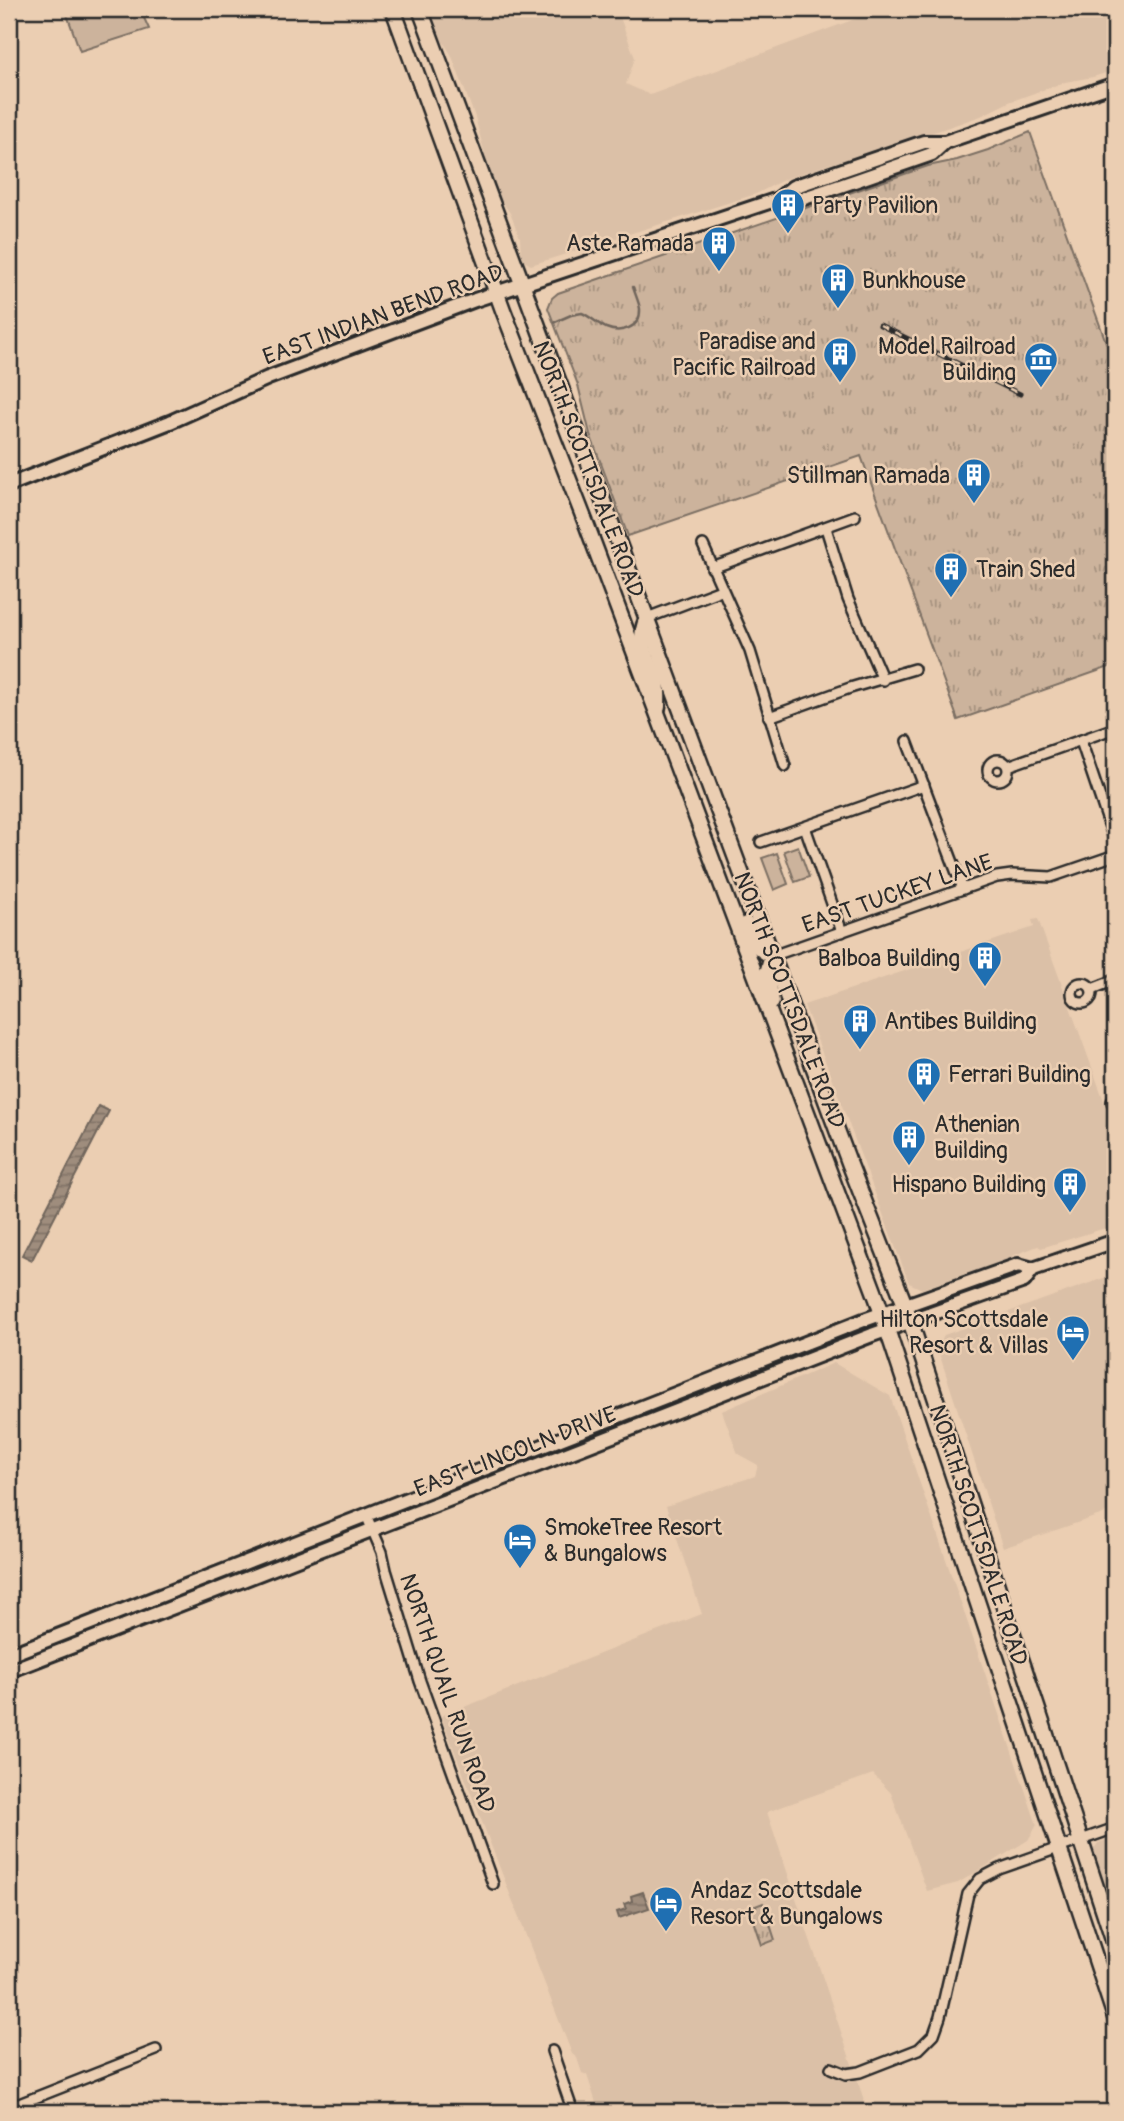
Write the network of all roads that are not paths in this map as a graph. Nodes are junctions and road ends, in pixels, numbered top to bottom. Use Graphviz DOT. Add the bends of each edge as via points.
graph roads {
  1 [pos="393,9"];
  2 [pos="420,9"];
  3 [pos="1115,84"];
  4 [pos="523,284"];
  5 [pos="497,292"];
  6 [pos="9,485"];
  7 [pos="855,516"];
  8 [pos="587,526"];
  9 [pos="826,528"];
  10 [pos="703,545"];
  11 [pos="712,568"];
  12 [pos="721,590"];
  13 [pos="647,618"];
  14 [pos="914,669"];
  15 [pos="883,680"];
  16 [pos="657,715"];
  17 [pos="769,718"];
  18 [pos="1115,728"];
  19 [pos="907,741"];
  20 [pos="1082,741"];
  21 [pos="785,766"];
  22 [pos="1008,766"];
  23 [pos="924,785"];
  24 [pos="805,827"];
  25 [pos="761,842"];
  26 [pos="1115,842"];
  27 [pos="1115,855"];
  28 [pos="717,871"];
  29 [pos="963,890"];
  30 [pos="842,932"];
  31 [pos="772,956"];
  32 [pos="1115,980"];
  33 [pos="1092,989"];
  34 [pos="772,1020"];
  35 [pos="1115,1094"];
  36 [pos="827,1102"];
  37 [pos="1115,1108"];
  38 [pos="807,1110"];
  39 [pos="1115,1241"];
  40 [pos="1033,1269"];
  41 [pos="905,1305"];
  42 [pos="882,1313"];
  43 [pos="911,1321"];
  44 [pos="887,1330"];
  45 [pos="366,1515"];
  46 [pos="371,1529"];
  47 [pos="66,1632"];
  48 [pos="71,1647"];
  49 [pos="9,1655"];
  50 [pos="9,1671"];
  51 [pos="1115,1828"];
  52 [pos="1081,1839"];
  53 [pos="1060,1846"];
  54 [pos="493,1884"];
  55 [pos="1115,1945"];
  56 [pos="1115,2017"];
  57 [pos="156,2050"];
  58 [pos="552,2051"];
  59 [pos="831,2068"];
  60 [pos="9,2108"];
  61 [pos="573,2112"];
  1 -- 5 [label="main road, NORTH SCOTTSDALE ROAD"];
  2 -- 4 [label="main road, NORTH SCOTTSDALE ROAD"];
  3 -- 4 [label="main road, EAST INDIAN BEND ROAD" via="945,142 932,154 840,186 795,201 778,199"];
  4 -- 5 [label="main road, EAST INDIAN BEND ROAD"];
  4 -- 13 [label="main road, NORTH SCOTTSDALE ROAD"];
  5 -- 6 [label="main road, EAST INDIAN BEND ROAD" via="268,378"];
  5 -- 8 [label="main road, NORTH SCOTTSDALE ROAD"];
  7 -- 9 [label="street"];
  8 -- 13 [label="main road" via="608,555 627,606"];
  8 -- 16 [label="main road, NORTH SCOTTSDALE ROAD"];
  9 -- 11 [label="street"];
  9 -- 15 [label="street" via="848,599"];
  10 -- 11 [label="street"];
  11 -- 12 [label="street"];
  12 -- 13 [label="street"];
  12 -- 17 [label="street" via="750,651"];
  13 -- 16 [label="main road" via="641,641 658,687"];
  13 -- 31 [label="main road, NORTH SCOTTSDALE ROAD"];
  14 -- 15 [label="street"];
  15 -- 17 [label="street"];
  16 -- 28 [label="main road, NORTH SCOTTSDALE ROAD"];
  17 -- 21 [label="street"];
  18 -- 20 [label="street"];
  19 -- 23 [label="street"];
  20 -- 22 [label="street"];
  20 -- 26 [label="street"];
  23 -- 24 [label="street"];
  23 -- 29 [label="street"];
  24 -- 25 [label="street"];
  24 -- 30 [label="street"];
  27 -- 29 [label="street, EAST TUCKEY LANE" via="1051,877 997,877"];
  28 -- 31 [label="main road" via="736,896 755,944"];
  28 -- 34 [label="main road, NORTH SCOTTSDALE ROAD"];
  29 -- 30 [label="street, EAST TUCKEY LANE"];
  30 -- 31 [label="street, EAST TUCKEY LANE"];
  31 -- 34 [label="main road" via="767,973"];
  31 -- 36 [label="main road, NORTH SCOTTSDALE ROAD"];
  32 -- 33 [label="street"];
  34 -- 38 [label="main road, NORTH SCOTTSDALE ROAD"];
  35 -- 37 [label="street"];
  36 -- 38 [label="main road"];
  36 -- 41 [label="main road, NORTH SCOTTSDALE ROAD"];
  38 -- 42 [label="main road, NORTH SCOTTSDALE ROAD"];
  39 -- 40 [label="main road, EAST LINCOLN DRIVE"];
  40 -- 41 [label="main road, EAST LINCOLN DRIVE" via="1018,1265"];
  40 -- 43 [label="main road, EAST LINCOLN DRIVE" via="1024,1281"];
  41 -- 42 [label="main road, EAST LINCOLN DRIVE"];
  41 -- 43 [label="main road, NORTH SCOTTSDALE ROAD"];
  42 -- 44 [label="main road, NORTH SCOTTSDALE ROAD"];
  42 -- 45 [label="main road, EAST LINCOLN DRIVE"];
  43 -- 44 [label="main road, EAST LINCOLN DRIVE"];
  43 -- 52 [label="main road, NORTH SCOTTSDALE ROAD"];
  44 -- 46 [label="main road, EAST LINCOLN DRIVE"];
  44 -- 53 [label="main road, NORTH SCOTTSDALE ROAD"];
  45 -- 46 [label="street, NORTH QUAIL RUN ROAD"];
  45 -- 47 [label="main road, EAST LINCOLN DRIVE"];
  46 -- 48 [label="main road, EAST LINCOLN DRIVE"];
  46 -- 54 [label="street, NORTH QUAIL RUN ROAD"];
  47 -- 48 [label="main road"];
  47 -- 49 [label="main road, EAST LINCOLN DRIVE"];
  48 -- 50 [label="main road, EAST LINCOLN DRIVE"];
  51 -- 52 [label="street"];
  52 -- 53 [label="street"];
  52 -- 55 [label="main road, NORTH SCOTTSDALE ROAD"];
  53 -- 56 [label="main road, NORTH SCOTTSDALE ROAD"];
  53 -- 59 [label="street" via="999,1868 980,1879 968,1894 937,2027 927,2042 860,2072 846,2074"];
  57 -- 60 [label="street"];
  58 -- 61 [label="street"];
}
